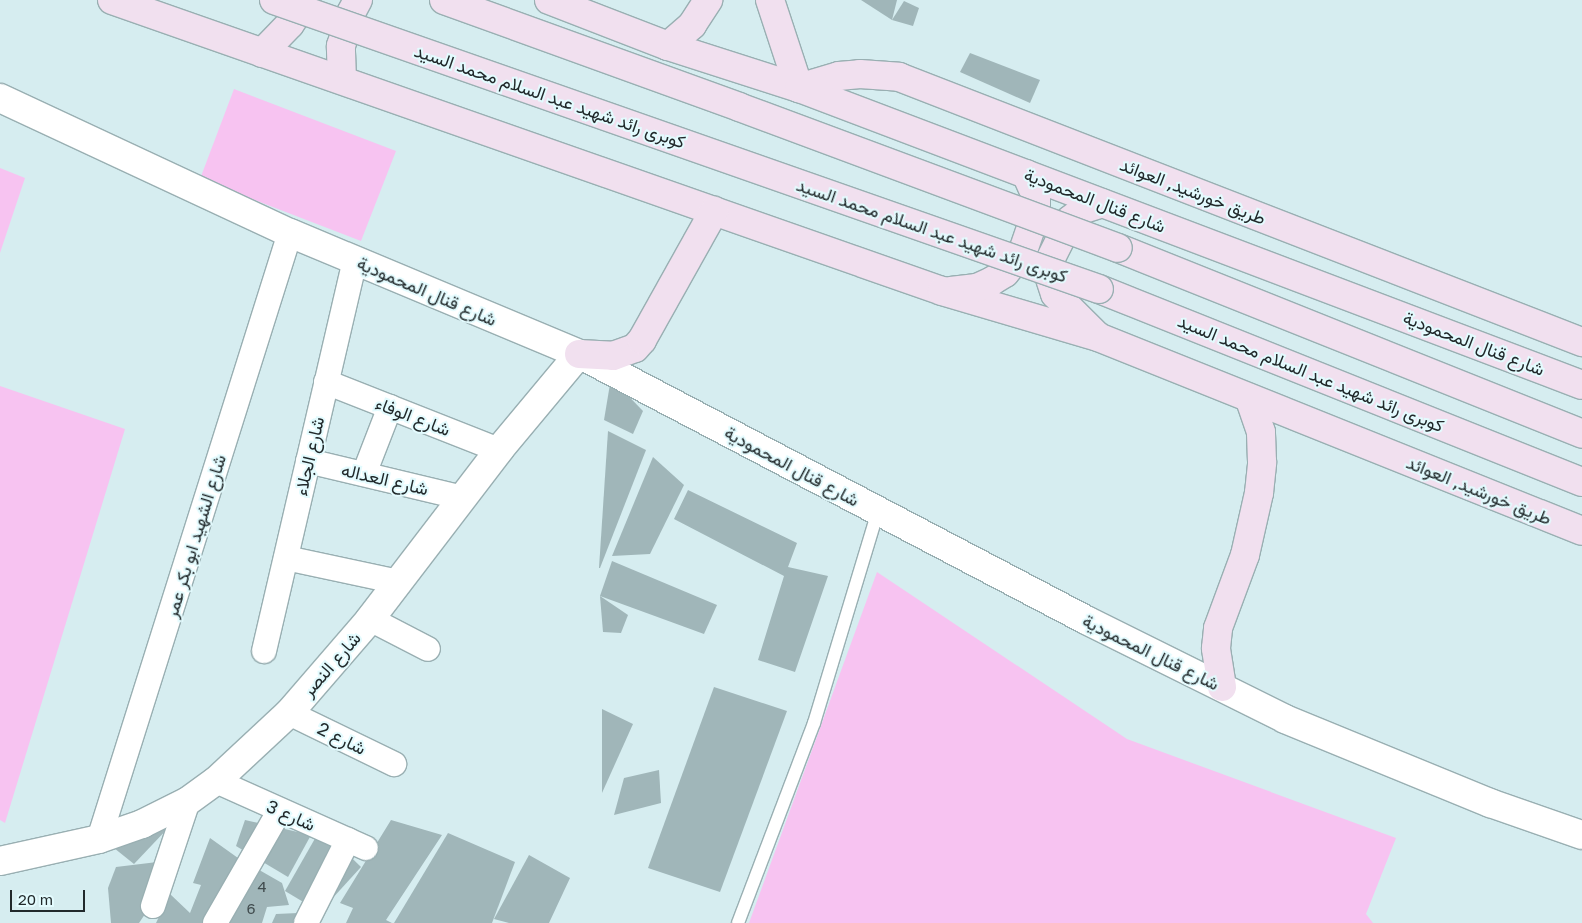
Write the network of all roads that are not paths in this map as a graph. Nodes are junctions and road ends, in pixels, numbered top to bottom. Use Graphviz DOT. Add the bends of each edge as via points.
graph roads {
  1 [pos="112,0"];
  2 [pos="274,0"];
  3 [pos="306,0"];
  4 [pos="358,0"];
  5 [pos="444,0"];
  6 [pos="549,0"];
  7 [pos="708,0"];
  8 [pos="770,0"];
  9 [pos="668,46"];
  10 [pos="262,52"];
  11 [pos="342,80"];
  12 [pos="800,88"];
  13 [pos="0,98"];
  14 [pos="1026,174"];
  15 [pos="1102,203"];
  16 [pos="714,210"];
  17 [pos="290,232"];
  18 [pos="355,261"];
  19 [pos="942,291"];
  20 [pos="1098,337"];
  21 [pos="1582,342"];
  22 [pos="579,354"];
  23 [pos="326,382"];
  24 [pos="1582,385"];
  25 [pos="1249,398"];
  26 [pos="390,407"];
  27 [pos="1582,434"];
  28 [pos="499,450"];
  29 [pos="308,461"];
  30 [pos="364,474"];
  31 [pos="1582,482"];
  32 [pos="463,498"];
  33 [pos="878,511"];
  34 [pos="1582,531"];
  35 [pos="286,558"];
  36 [pos="398,582"];
  37 [pos="370,619"];
  38 [pos="428,649"];
  39 [pos="264,651"];
  40 [pos="1222,687"];
  41 [pos="289,713"];
  42 [pos="394,764"];
  43 [pos="216,781"];
  44 [pos="188,801"];
  45 [pos="280,810"];
  46 [pos="1582,834"];
  47 [pos="100,839"];
  48 [pos="7,855"];
  49 [pos="153,906"];
  50 [pos="215,923"];
  51 [pos="306,923"];
  52 [pos="738,923"];
  1 -- 10 [label="main road"];
  2 -- 31 [label="main road, كوبرى رائد شهيد عبد السلام محمد السيد, bridge" via="1099,289"];
  3 -- 10 [label="main road" via="290,24"];
  4 -- 11 [label="main road" via="341,46"];
  5 -- 27 [label="main road, bridge" via="1118,248"];
  6 -- 9 [label="main road, شارع قنال المحمودية"];
  7 -- 9 [label="main road" via="692,25"];
  8 -- 12 [label="main road"];
  9 -- 12 [label="main road, شارع قنال المحمودية"];
  10 -- 11 [label="main road"];
  11 -- 16 [label="main road"];
  12 -- 14 [label="main road, شارع قنال المحمودية"];
  12 -- 21 [label="main road, طريق خورشيد, العوائد" via="840,76 899,77"];
  13 -- 17 [label="street, شارع قنال المحمودية"];
  14 -- 15 [label="main road, شارع قنال المحمودية"];
  14 -- 19 [label="main road" via="1036,196 1036,213 1019,257 992,281 968,290"];
  15 -- 20 [label="main road" via="1084,209 1070,220 1049,262 1048,273 1055,294"];
  15 -- 24 [label="main road, شارع قنال المحمودية"];
  16 -- 19 [label="main road"];
  16 -- 22 [label="main road" via="635,348 613,356"];
  17 -- 18 [label="street, شارع قنال المحمودية"];
  17 -- 47 [label="street, شارع الشهيد ابو بكر عمر"];
  18 -- 22 [label="street, شارع قنال المحمودية"];
  18 -- 23 [label="street, شارع الجلاء"];
  19 -- 20 [label="main road"];
  20 -- 25 [label="main road, طريق خورشيد, العوائد"];
  22 -- 28 [label="street, شارع النصر"];
  22 -- 33 [label="street, شارع قنال المحمودية"];
  23 -- 26 [label="street, شارع الوفاء"];
  23 -- 29 [label="street, شارع الجلاء"];
  25 -- 34 [label="main road, طريق خورشيد, العوائد"];
  25 -- 40 [label="main road" via="1261,432 1262,462 1247,547 1218,628 1217,668"];
  26 -- 28 [label="street, شارع الوفاء"];
  26 -- 30 [label="street"];
  28 -- 32 [label="street, شارع النصر"];
  29 -- 30 [label="street, شارع العداله"];
  29 -- 35 [label="street, شارع الجلاء"];
  30 -- 32 [label="street, شارع العداله"];
  32 -- 36 [label="street, شارع النصر"];
  33 -- 40 [label="street, شارع قنال المحمودية"];
  33 -- 52 [label="lane" via="814,723"];
  35 -- 36 [label="street"];
  35 -- 39 [label="street, شارع الجلاء"];
  36 -- 37 [label="street, شارع النصر"];
  37 -- 38 [label="street"];
  37 -- 41 [label="street, شارع النصر"];
  40 -- 46 [label="street, شارع قنال المحمودية" via="1285,719 1490,803"];
  41 -- 42 [label="street, شارع 2"];
  41 -- 43 [label="street, شارع النصر"];
  43 -- 44 [label="street, شارع النصر"];
  43 -- 45 [label="street, شارع 3"];
  44 -- 47 [label="street, شارع النصر" via="142,824"];
  44 -- 49 [label="street"];
  45 -- 50 [label="street"];
  45 -- 51 [label="street, شارع 3" via="357,844"];
  47 -- 48 [label="street, شارع النصر"];
}
